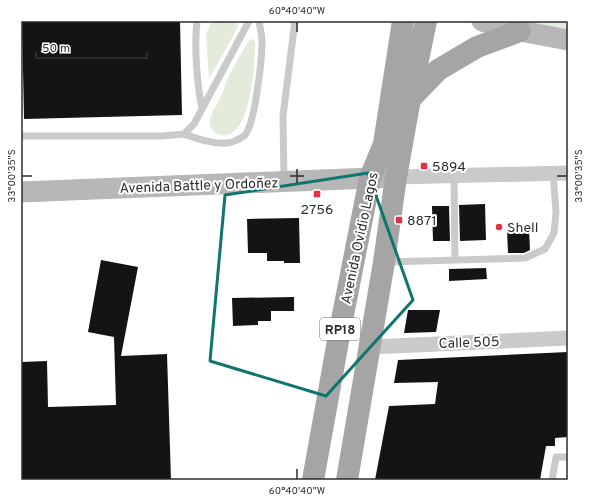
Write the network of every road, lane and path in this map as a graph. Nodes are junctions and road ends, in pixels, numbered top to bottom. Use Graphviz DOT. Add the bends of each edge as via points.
graph roads {
  1 [pos="197,21"];
  2 [pos="249,21"];
  3 [pos="259,21"];
  4 [pos="295,21"];
  5 [pos="389,21"];
  6 [pos="403,21"];
  7 [pos="426,21"];
  8 [pos="482,21"];
  9 [pos="520,31"];
  10 [pos="568,40"];
  11 [pos="399,51"];
  12 [pos="410,99"];
  13 [pos="202,109"];
  14 [pos="184,134"];
  15 [pos="21,136"];
  16 [pos="561,173"];
  17 [pos="454,176"];
  18 [pos="396,177"];
  19 [pos="370,178"];
  20 [pos="284,182"];
  21 [pos="21,192"];
  22 [pos="455,260"];
  23 [pos="384,262"];
  24 [pos="568,338"];
  25 [pos="370,347"];
  26 [pos="568,456"];
  27 [pos="313,480"];
  28 [pos="347,480"];
  29 [pos="552,480"];
  1 -- 13 [label="lane" via="198,93"];
  2 -- 13 [label="lane"];
  3 -- 14 [label="lane" via="262,42 258,87 246,134 236,141 219,143 202,141"];
  4 -- 20 [label="lane" via="283,116"];
  5 -- 11 [label="main road, RP18"];
  6 -- 11 [label="main road, Avenida Ovidio Lagos / RP18"];
  7 -- 12 [label="main road, Avenida Ovidio Lagos / RP18"];
  8 -- 9 [label="main road"];
  9 -- 10 [label="main road"];
  9 -- 12 [label="main road" via="477,47 438,70"];
  11 -- 19 [label="main road, Avenida Ovidio Lagos / RP18" via="384,144"];
  12 -- 18 [label="main road, Avenida Ovidio Lagos / RP18"];
  13 -- 14 [label="lane" via="194,124"];
  14 -- 15 [label="lane"];
  16 -- 17 [label="street, Avenida Battle y Ordoñez"];
  16 -- 22 [label="lane" via="554,233 545,249 525,258"];
  17 -- 18 [label="street, Avenida Battle y Ordoñez"];
  17 -- 22 [label="lane"];
  18 -- 19 [label="main road, Avenida Battle y Ordoñez"];
  18 -- 23 [label="main road, Avenida Ovidio Lagos / RP18"];
  19 -- 20 [label="main road, Avenida Battle y Ordoñez"];
  19 -- 27 [label="main road, Avenida Ovidio Lagos / RP18"];
  20 -- 21 [label="main road, Avenida Battle y Ordoñez"];
  22 -- 23 [label="lane"];
  23 -- 25 [label="main road, Avenida Ovidio Lagos / RP18"];
  24 -- 25 [label="street, Calle 505"];
  25 -- 28 [label="main road, Avenida Ovidio Lagos / RP18"];
  26 -- 29 [label="lane" via="556,458"];
}
